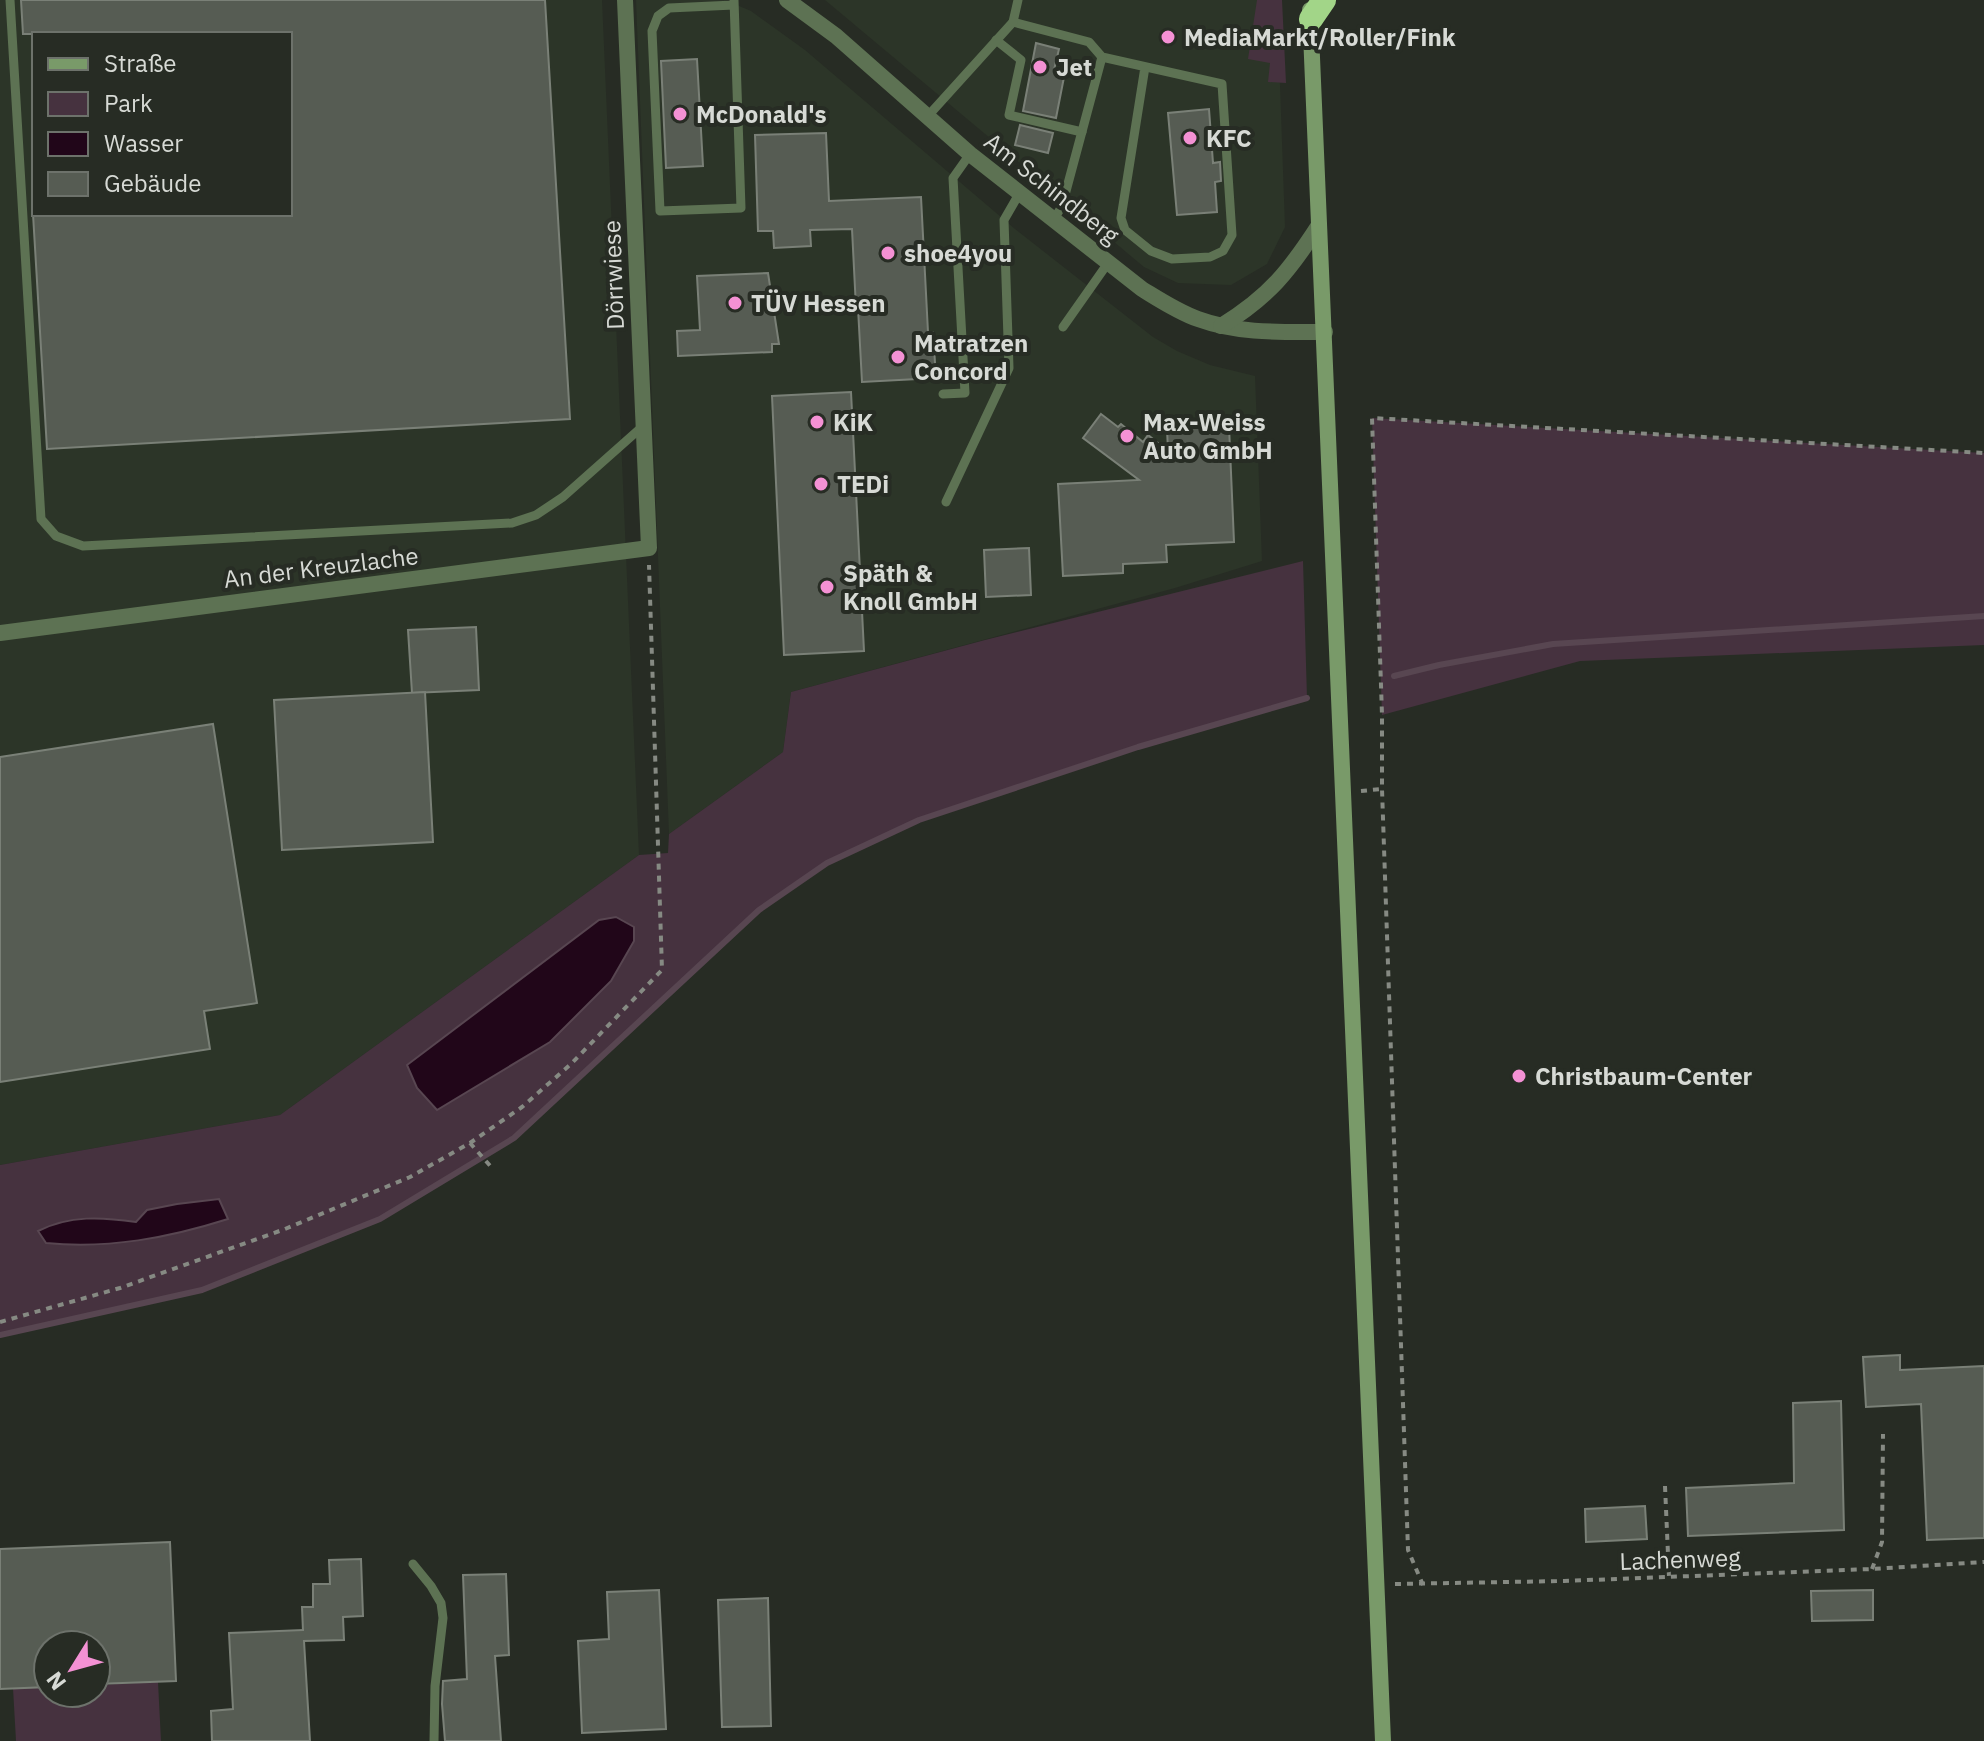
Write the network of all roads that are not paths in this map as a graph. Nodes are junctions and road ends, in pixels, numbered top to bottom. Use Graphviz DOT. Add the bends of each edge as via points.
graph roads {
  1 [pos="10,0"];
  2 [pos="625,0"];
  3 [pos="787,0"];
  4 [pos="1018,0"];
  5 [pos="734,3"];
  6 [pos="1315,6"];
  7 [pos="1013,22"];
  8 [pos="996,40"];
  9 [pos="1102,57"];
  10 [pos="1145,67"];
  11 [pos="927,117"];
  12 [pos="1082,132"];
  13 [pos="970,154"];
  14 [pos="1019,194"];
  15 [pos="1053,221"];
  16 [pos="1319,225"];
  17 [pos="1108,263"];
  18 [pos="1221,326"];
  19 [pos="1063,327"];
  20 [pos="1325,332"];
  21 [pos="943,394"];
  22 [pos="643,426"];
  23 [pos="946,502"];
  24 [pos="649,548"];
  25 [pos="0,633"];
  26 [pos="413,1564"];
  27 [pos="434,1741"];
  28 [pos="1383,1741"];
  1 -- 22 [label="lane" via="41,519 56,536 83,546 512,523 563,497"];
  2 -- 22 [label="street, Dörrwiese"];
  3 -- 11 [label="street, Am Schindberg"];
  4 -- 7 [label="lane"];
  5 -- 5 [label="lane" via="741,208 660,211 652,31 658,16 669,8"];
  6 -- 16 [label="main road"];
  7 -- 8 [label="lane"];
  7 -- 9 [label="lane" via="1089,42"];
  8 -- 11 [label="lane"];
  8 -- 12 [label="lane" via="1021,60 1009,115"];
  9 -- 10 [label="lane"];
  9 -- 12 [label="lane"];
  10 -- 10 [label="lane" via="1121,218 1125,230 1151,251 1172,259 1210,257 1223,251 1232,235 1222,84"];
  11 -- 13 [label="street, Am Schindberg"];
  12 -- 15 [label="lane"];
  13 -- 14 [label="street, Am Schindberg"];
  13 -- 21 [label="lane" via="953,178 965,393"];
  14 -- 15 [label="street, Am Schindberg"];
  14 -- 23 [label="lane" via="1004,220 1009,368"];
  15 -- 17 [label="street, Am Schindberg"];
  16 -- 18 [label="street" via="1275,285"];
  16 -- 20 [label="main road"];
  17 -- 18 [label="street, Am Schindberg" via="1169,305"];
  17 -- 19 [label="lane"];
  18 -- 20 [label="street, Am Schindberg"];
  20 -- 28 [label="main road"];
  22 -- 24 [label="street, Dörrwiese"];
  24 -- 25 [label="street, An der Kreuzlache"];
  26 -- 27 [label="lane" via="441,1603 443,1618"];
}
